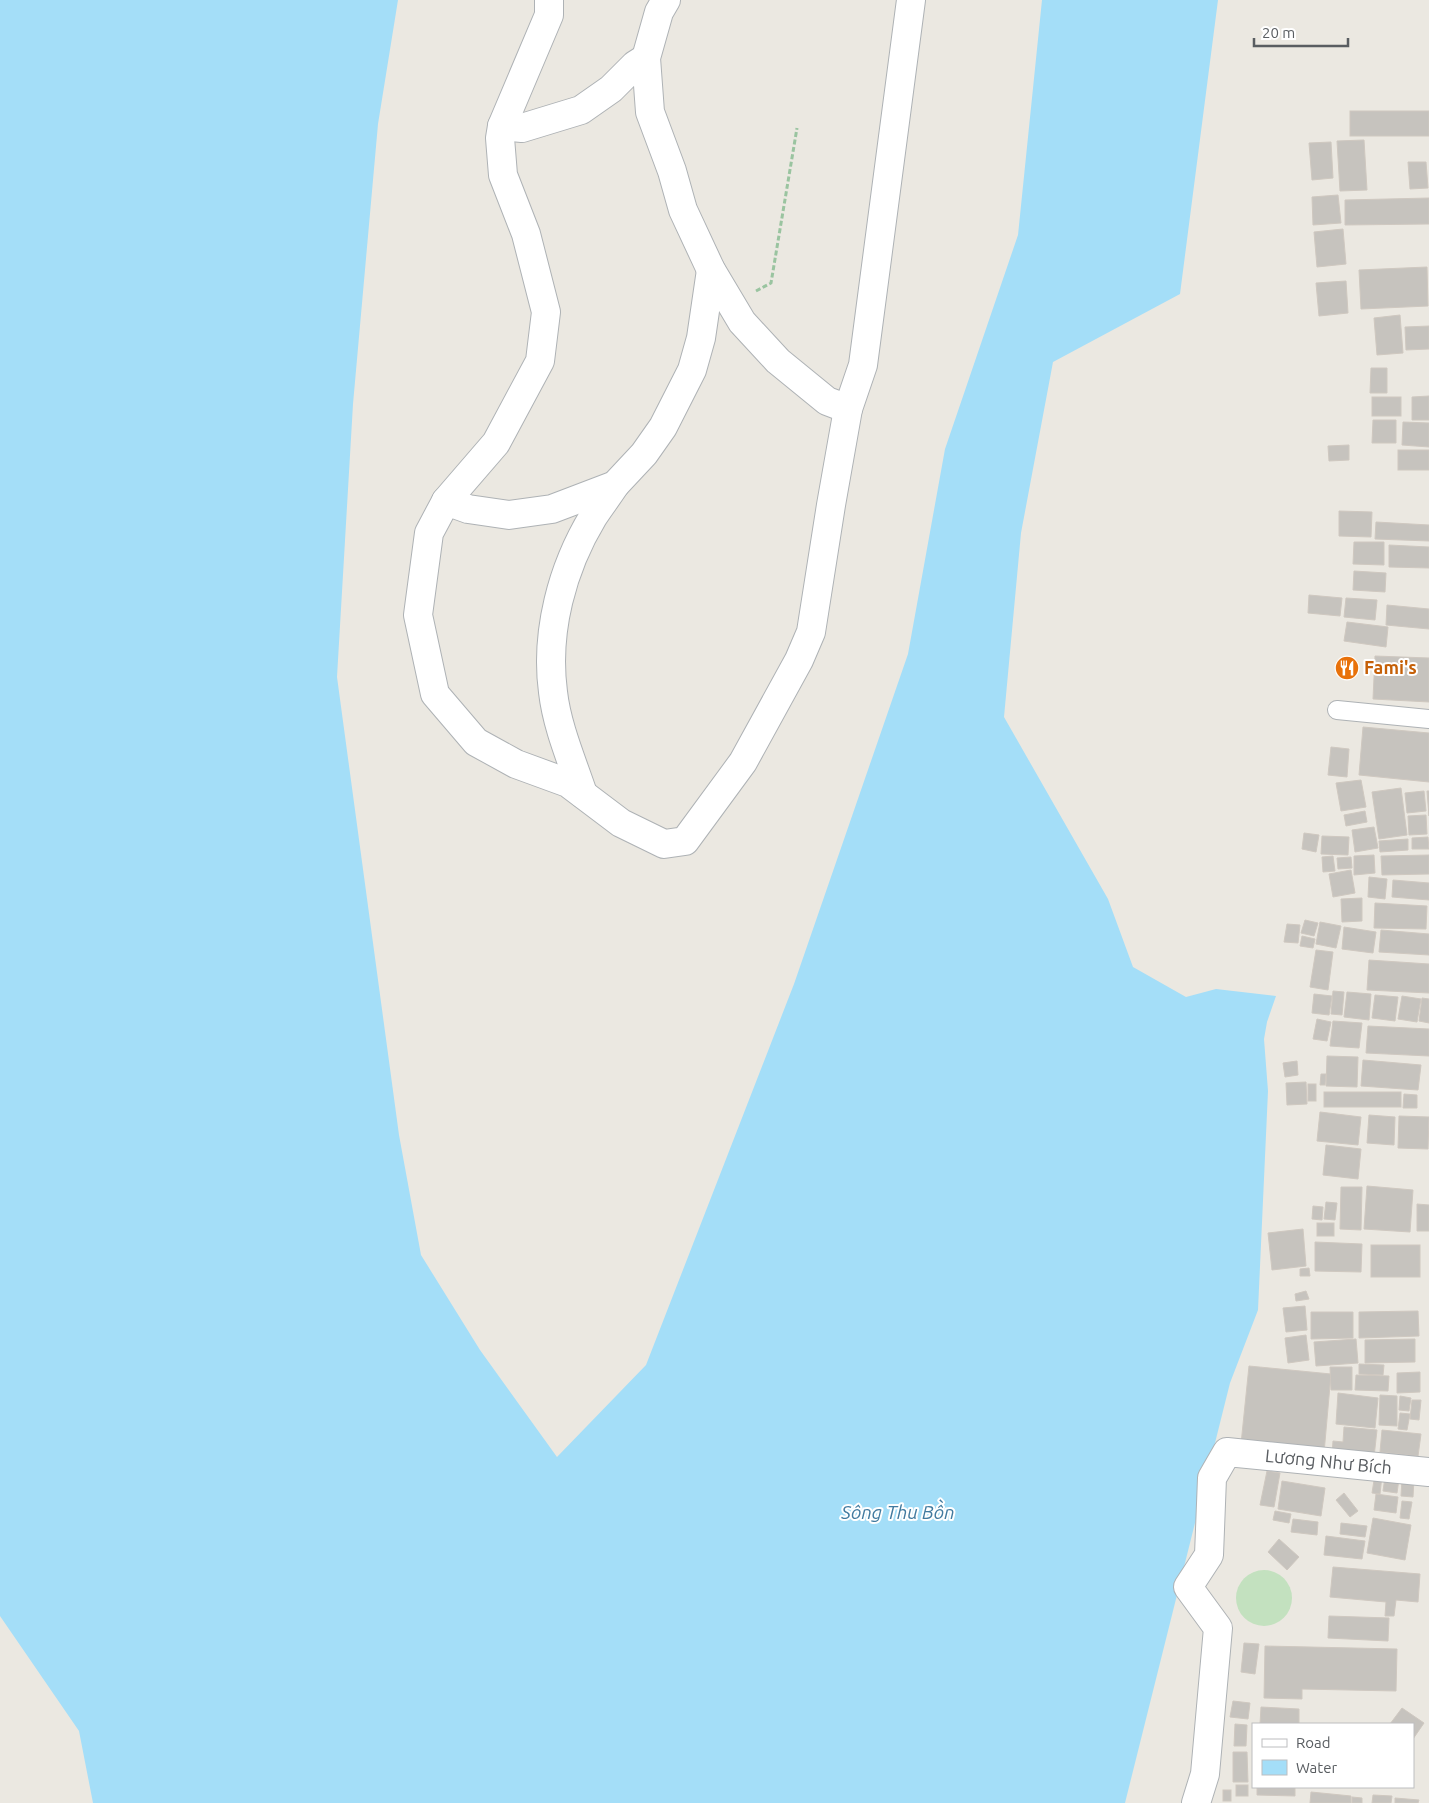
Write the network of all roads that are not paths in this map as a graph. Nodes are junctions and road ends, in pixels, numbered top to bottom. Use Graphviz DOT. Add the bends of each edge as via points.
graph roads {
  1 [pos="549,0"];
  2 [pos="666,0"];
  3 [pos="911,0"];
  4 [pos="646,58"];
  5 [pos="502,126"];
  6 [pos="711,270"];
  7 [pos="848,409"];
  8 [pos="615,486"];
  9 [pos="446,501"];
  10 [pos="1337,710"];
  11 [pos="1429,719"];
  12 [pos="583,794"];
  13 [pos="1429,1472"];
  14 [pos="1196,1803"];
  1 -- 5 [label="street" via="549,15"];
  2 -- 4 [label="street" via="659,12"];
  3 -- 7 [label="street" via="863,365"];
  4 -- 5 [label="street" via="581,110 522,128"];
  4 -- 6 [label="street" via="650,112 683,210"];
  5 -- 9 [label="street" via="503,175 526,234 546,312 540,361 496,443"];
  6 -- 7 [label="street" via="742,322 778,361 827,401"];
  6 -- 8 [label="street" via="701,338 692,370 663,427"];
  7 -- 12 [label="street" via="811,632 743,762 685,841 664,844 621,823"];
  8 -- 9 [label="street" via="552,508 509,515 468,509"];
  8 -- 12 [label="street" via="593,517 574,554 552,626 553,692 559,722"];
  9 -- 12 [label="street" via="429,533 418,615 435,694 476,742 516,764 568,783"];
  10 -- 11 [label="lane"];
  13 -- 14 [label="street, Lương Như Bích" via="1227,1452 1212,1478 1208,1555 1188,1587 1218,1628 1205,1774"];
}
